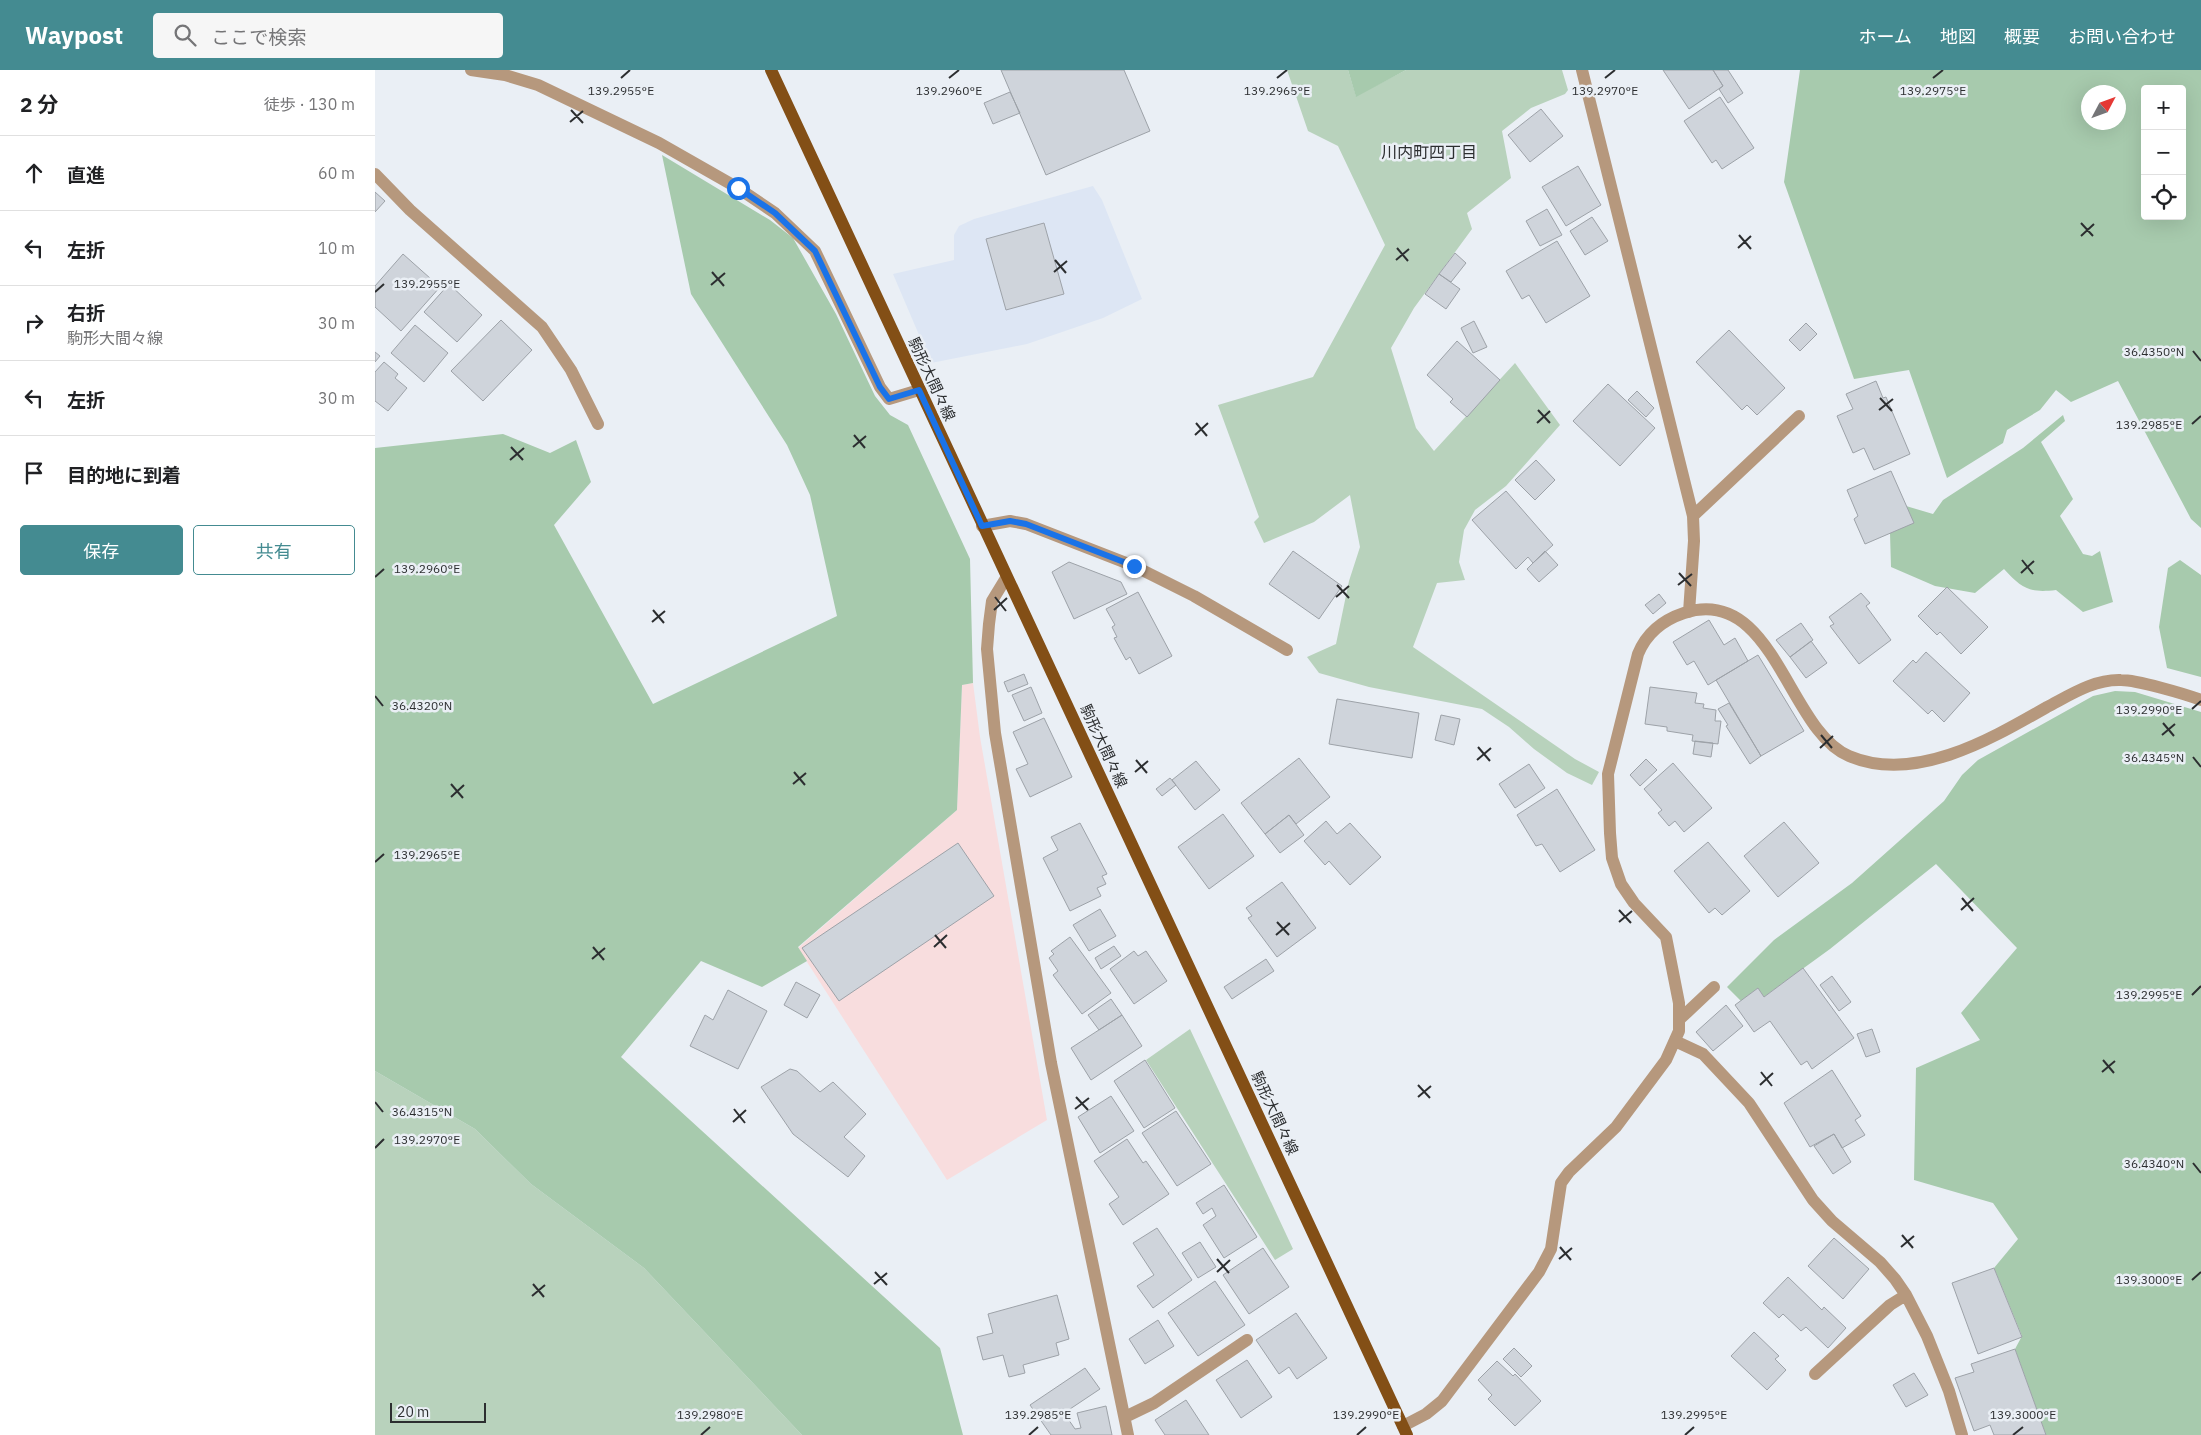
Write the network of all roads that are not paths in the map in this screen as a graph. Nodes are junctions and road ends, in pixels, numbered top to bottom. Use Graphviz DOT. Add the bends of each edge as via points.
graph roads {
  1 [pos="471,70"];
  2 [pos="771,70"];
  3 [pos="1583,70"];
  4 [pos="375,174"];
  5 [pos="919,390"];
  6 [pos="1799,416"];
  7 [pos="597,424"];
  8 [pos="1693,516"];
  9 [pos="982,526"];
  10 [pos="1006,578"];
  11 [pos="1689,612"];
  12 [pos="1287,650"];
  13 [pos="2201,700"];
  14 [pos="1714,987"];
  15 [pos="1681,1018"];
  16 [pos="1675,1041"];
  17 [pos="1906,1295"];
  18 [pos="1247,1340"];
  19 [pos="1815,1374"];
  20 [pos="1125,1417"];
  21 [pos="1405,1431"];
  22 [pos="1128,1435"];
  23 [pos="1962,1435"];
  1 -- 5 [label="street" via="505,75 538,85 659,143 775,213 815,251 880,387 889,399"];
  2 -- 5 [label="main road, 駒形大間々線"];
  3 -- 8 [label="street"];
  4 -- 7 [label="street" via="410,210 542,327 567,364"];
  5 -- 9 [label="main road, 駒形大間々線"];
  6 -- 8 [label="street"];
  8 -- 11 [label="street"];
  9 -- 10 [label="main road, 駒形大間々線"];
  9 -- 12 [label="street" via="1010,521 1026,524 1134,566 1194,596"];
  10 -- 20 [label="street" via="991,601 987,649 995,733 1051,1064"];
  10 -- 21 [label="main road, 駒形大間々線"];
  11 -- 13 [label="street" via="1723,611 1737,619 1770,651 1819,732 1837,750 1886,764 1937,758 1985,740 2092,684 2121,680"];
  11 -- 15 [label="street" via="1659,625 1643,641 1608,774 1607,800 1613,858 1621,884 1634,904 1666,937"];
  14 -- 15 [label="street"];
  15 -- 16 [label="street"];
  16 -- 17 [label="street" via="1703,1054 1749,1103 1813,1200 1832,1221 1880,1262"];
  16 -- 21 [label="street" via="1666,1060 1616,1127 1561,1183 1551,1249 1539,1272 1442,1401"];
  17 -- 19 [label="street" via="1890,1305"];
  17 -- 23 [label="street" via="1927,1336"];
  18 -- 20 [label="street" via="1154,1403"];
  20 -- 22 [label="street"];
}
